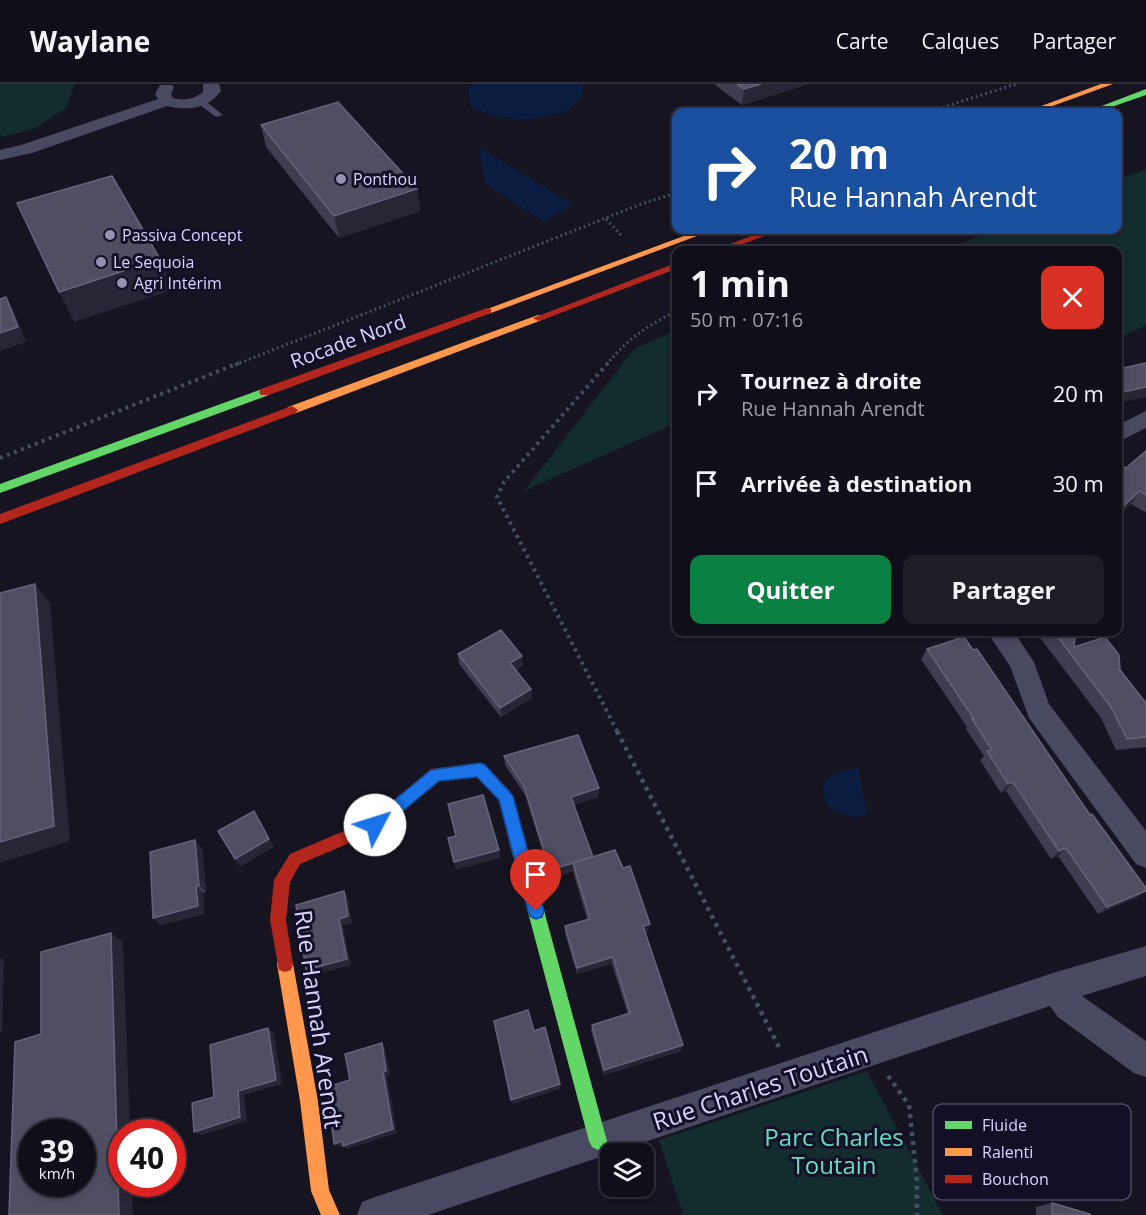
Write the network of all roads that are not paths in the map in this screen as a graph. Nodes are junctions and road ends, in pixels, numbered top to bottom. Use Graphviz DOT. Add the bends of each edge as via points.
graph roads {
  1 [pos="171,84"];
  2 [pos="211,84"];
  3 [pos="1109,84"];
  4 [pos="1146,92"];
  5 [pos="167,101"];
  6 [pos="200,101"];
  7 [pos="1040,108"];
  8 [pos="1101,108"];
  9 [pos="219,115"];
  10 [pos="0,155"];
  11 [pos="697,234"];
  12 [pos="764,234"];
  13 [pos="730,246"];
  14 [pos="672,267"];
  15 [pos="1146,418"];
  16 [pos="1122,432"];
  17 [pos="0,489"];
  18 [pos="0,519"];
  19 [pos="1003,636"];
  20 [pos="1146,854"];
  21 [pos="1146,961"];
  22 [pos="1056,988"];
  23 [pos="1146,1061"];
  24 [pos="598,1141"];
  25 [pos="331,1215"];
  26 [pos="375,1215"];
  1 -- 5 [label="street" via="164,91"];
  2 -- 6 [label="street" via="211,95"];
  3 -- 7 [label="main road"];
  4 -- 8 [label="main road"];
  5 -- 6 [label="street"];
  5 -- 10 [label="street"];
  6 -- 9 [label="lane"];
  11 -- 17 [label="main road, Rocade Nord"];
  12 -- 13 [label="main road"];
  14 -- 18 [label="main road"];
  15 -- 16 [label="street"];
  19 -- 20 [label="street" via="1021,662 1038,710"];
  21 -- 22 [label="street, Rue Charles Toutain"];
  22 -- 23 [label="street" via="1069,1006"];
  22 -- 24 [label="street, Rue Charles Toutain"];
  24 -- 25 [label="main road, Rue Hannah Arendt" via="505,796 480,770 436,774 375,825 295,859 282,880 278,920 320,1191"];
  24 -- 26 [label="street, Rue Charles Toutain"];
}
